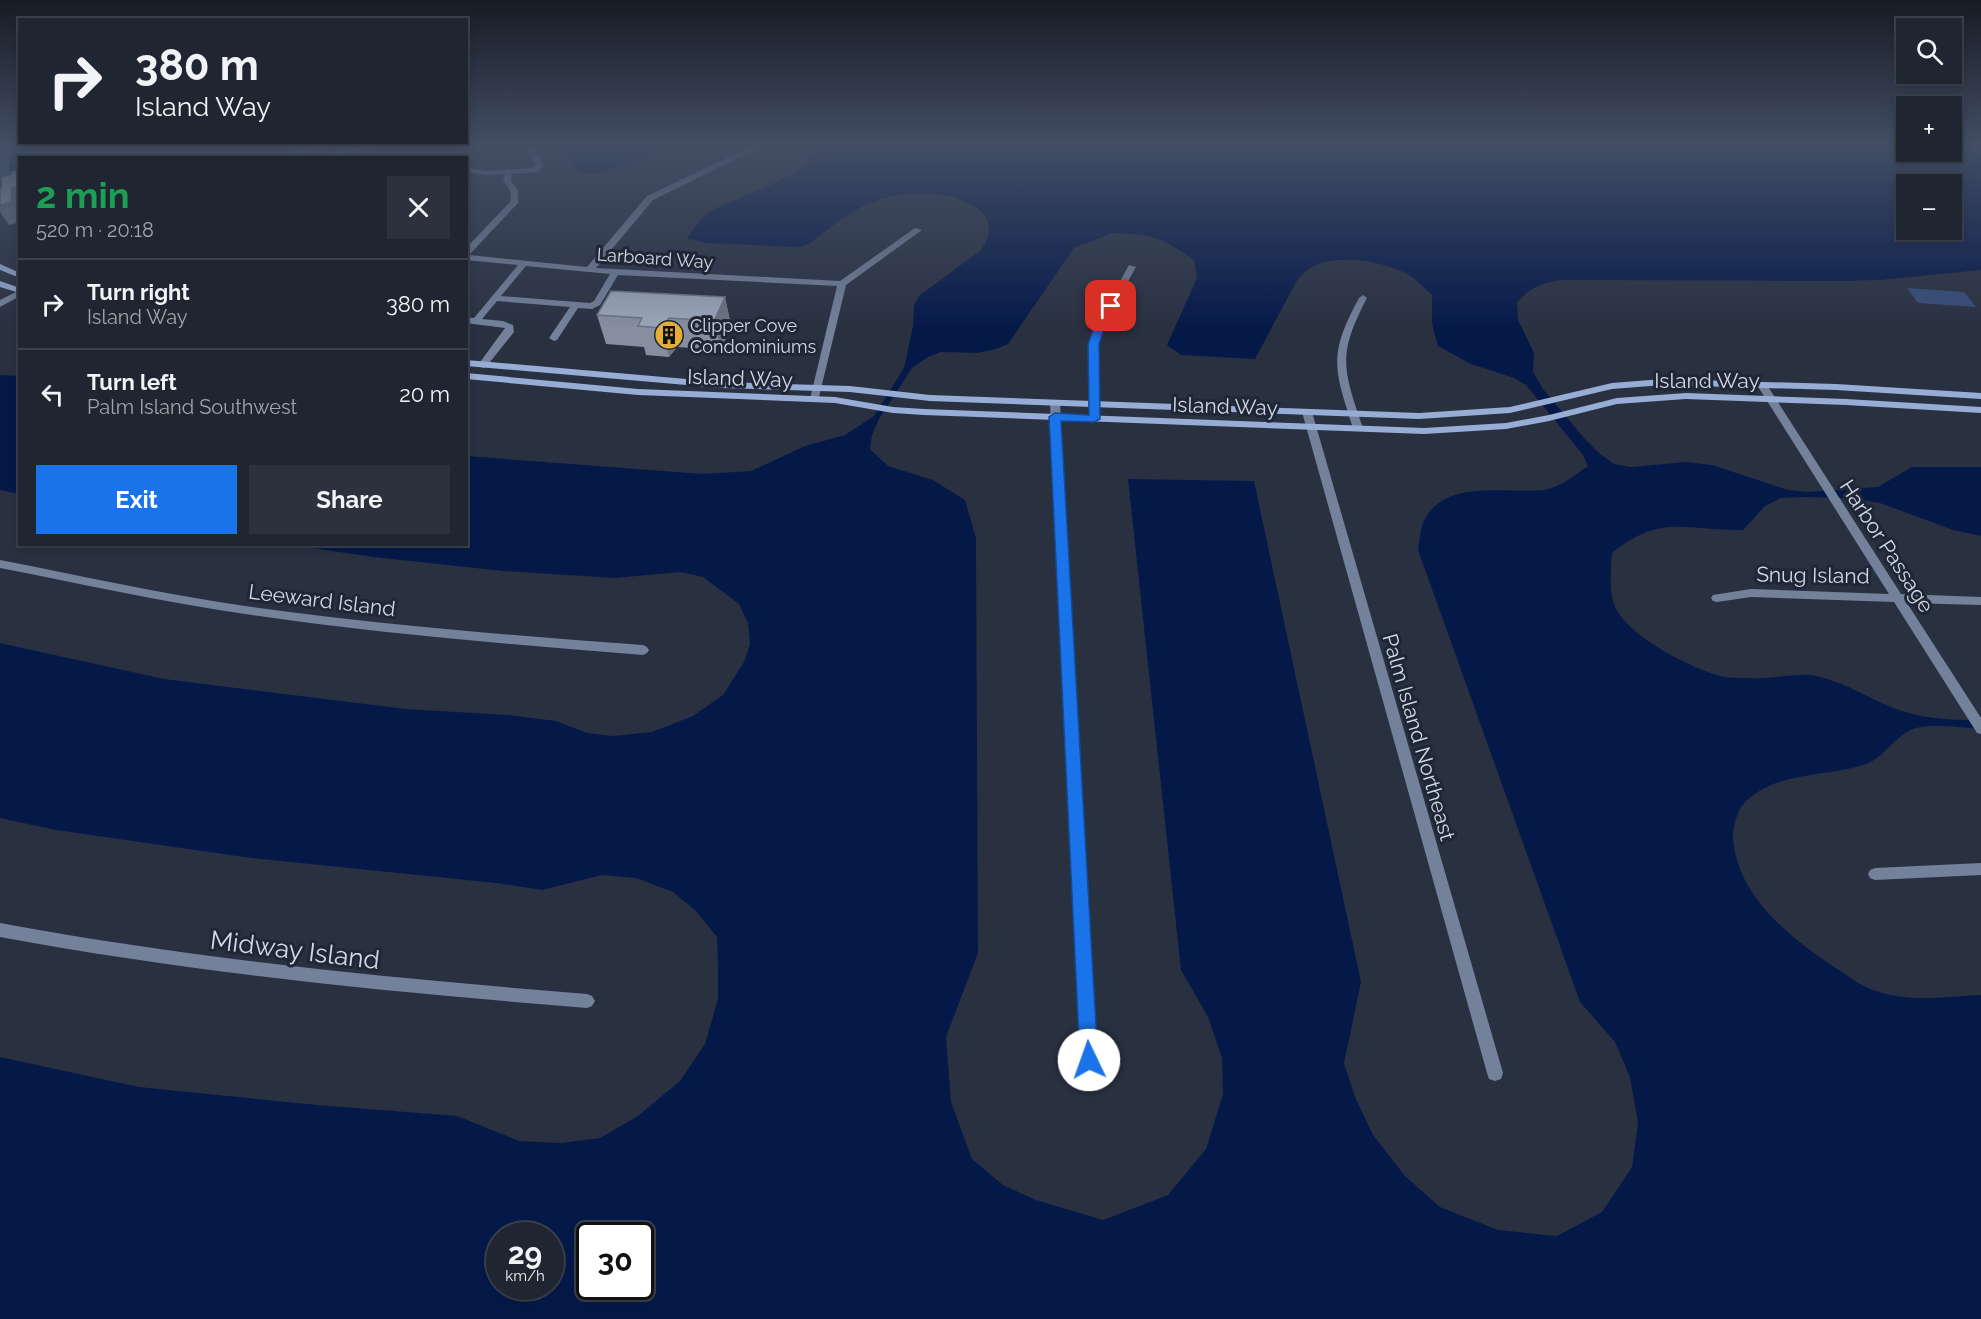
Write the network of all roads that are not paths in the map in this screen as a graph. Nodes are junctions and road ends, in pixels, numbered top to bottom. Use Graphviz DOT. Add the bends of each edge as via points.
graph roads {
  1 [pos="511,207"];
  2 [pos="643,207"];
  3 [pos="918,230"];
  4 [pos="468,253"];
  5 [pos="468,255"];
  6 [pos="523,264"];
  7 [pos="0,267"];
  8 [pos="1132,267"];
  9 [pos="589,270"];
  10 [pos="615,273"];
  11 [pos="18,275"];
  12 [pos="0,284"];
  13 [pos="842,284"];
  14 [pos="18,291"];
  15 [pos="18,293"];
  16 [pos="495,298"];
  17 [pos="1363,298"];
  18 [pos="0,304"];
  19 [pos="575,306"];
  20 [pos="471,320"];
  21 [pos="554,338"];
  22 [pos="468,363"];
  23 [pos="483,365"];
  24 [pos="563,373"];
  25 [pos="468,376"];
  26 [pos="555,385"];
  27 [pos="1762,385"];
  28 [pos="818,387"];
  29 [pos="1981,396"];
  30 [pos="1769,398"];
  31 [pos="815,399"];
  32 [pos="1055,402"];
  33 [pos="1095,404"];
  34 [pos="1981,410"];
  35 [pos="1307,412"];
  36 [pos="1354,413"];
  37 [pos="1055,417"];
  38 [pos="1094,419"];
  39 [pos="1311,427"];
  40 [pos="1358,428"];
  41 [pos="0,564"];
  42 [pos="1896,597"];
  43 [pos="1717,598"];
  44 [pos="1981,601"];
  45 [pos="643,650"];
  46 [pos="1981,729"];
  47 [pos="1981,869"];
  48 [pos="1875,874"];
  49 [pos="0,930"];
  50 [pos="586,1001"];
  51 [pos="1089,1060"];
  52 [pos="1495,1072"];
  1 -- 4 [label="street"];
  2 -- 9 [label="street"];
  3 -- 13 [label="street"];
  5 -- 6 [label="street, Larboard Way"];
  6 -- 9 [label="street, Larboard Way"];
  6 -- 16 [label="street"];
  7 -- 11 [label="street"];
  8 -- 33 [label="street" via="1100,325 1094,344"];
  9 -- 10 [label="street, Larboard Way"];
  10 -- 13 [label="street, Larboard Way"];
  10 -- 19 [label="street" via="597,303"];
  12 -- 14 [label="street"];
  13 -- 28 [label="street"];
  15 -- 18 [label="street"];
  16 -- 19 [label="street"];
  16 -- 20 [label="street"];
  17 -- 36 [label="street" via="1341,356"];
  19 -- 21 [label="street"];
  20 -- 23 [label="street" via="510,327"];
  22 -- 23 [label="street, Island Way"];
  23 -- 24 [label="street, Island Way"];
  24 -- 26 [label="street"];
  24 -- 28 [label="street, Island Way" via="721,385"];
  25 -- 26 [label="street, Island Way"];
  26 -- 31 [label="street, Island Way"];
  27 -- 29 [label="street, Island Way"];
  27 -- 30 [label="street, Harbor Passage"];
  27 -- 36 [label="street, Island Way" via="1638,384 1612,386 1510,410 1469,414"];
  28 -- 31 [label="street"];
  28 -- 32 [label="street, Island Way" via="902,396"];
  30 -- 34 [label="street, Island Way"];
  30 -- 40 [label="street, Island Way" via="1644,398 1474,429"];
  30 -- 42 [label="street, Harbor Passage"];
  31 -- 37 [label="street, Island Way" via="893,410"];
  32 -- 33 [label="street, Island Way"];
  32 -- 37 [label="street"];
  33 -- 35 [label="street, Island Way"];
  33 -- 38 [label="street"];
  35 -- 36 [label="street, Island Way"];
  35 -- 39 [label="street, Palm Island Northeast"];
  36 -- 40 [label="street"];
  37 -- 38 [label="street, Island Way"];
  37 -- 51 [label="street"];
  38 -- 39 [label="street, Island Way"];
  39 -- 40 [label="street, Island Way"];
  39 -- 52 [label="street, Palm Island Northeast"];
  41 -- 45 [label="street, Leeward Island" via="266,613 376,627"];
  42 -- 43 [label="street, Snug Island" via="1750,593"];
  42 -- 44 [label="street, Snug Island"];
  42 -- 46 [label="street, Harbor Passage"];
  47 -- 48 [label="street"];
  49 -- 50 [label="street, Midway Island" via="215,965 387,985"];
}
